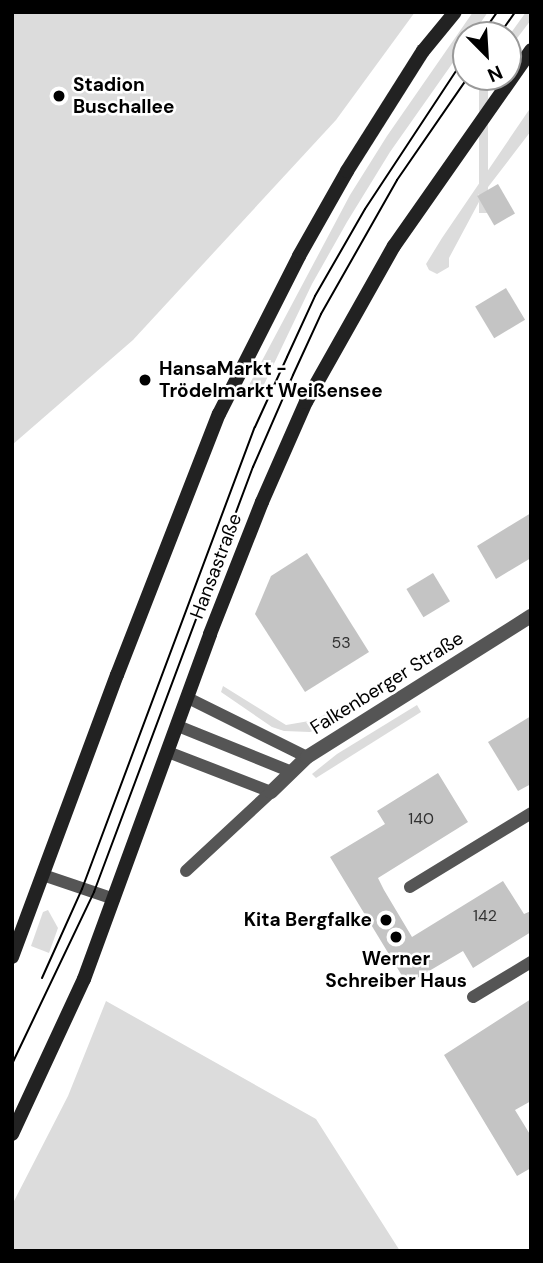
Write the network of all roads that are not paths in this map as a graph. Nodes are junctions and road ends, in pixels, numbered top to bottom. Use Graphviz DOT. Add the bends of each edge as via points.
graph roads {
  1 [pos="455,12"];
  2 [pos="531,50"];
  3 [pos="531,616"];
  4 [pos="188,698"];
  5 [pos="178,726"];
  6 [pos="168,752"];
  7 [pos="307,757"];
  8 [pos="292,772"];
  9 [pos="271,792"];
  10 [pos="531,813"];
  11 [pos="186,871"];
  12 [pos="43,875"];
  13 [pos="411,887"];
  14 [pos="114,899"];
  15 [pos="12,957"];
  16 [pos="531,962"];
  17 [pos="473,997"];
  18 [pos="12,1134"];
  1 -- 12 [label="main road" via="423,51 347,172 293,266 219,414"];
  2 -- 4 [label="main road, Hansastraße" via="394,246 313,389 262,502"];
  3 -- 7 [label="street, Falkenberger Straße"];
  4 -- 5 [label="main road, Hansastraße"];
  4 -- 7 [label="lane"];
  5 -- 6 [label="main road, Hansastraße"];
  5 -- 8 [label="lane"];
  6 -- 9 [label="lane"];
  6 -- 14 [label="main road, Hansastraße"];
  7 -- 8 [label="street, Falkenberger Straße"];
  8 -- 9 [label="street, Falkenberger Straße"];
  9 -- 11 [label="lane"];
  10 -- 13 [label="lane"];
  12 -- 14 [label="lane"];
  12 -- 15 [label="main road"];
  14 -- 18 [label="main road, Hansastraße" via="84,979"];
  16 -- 17 [label="lane"];
}
